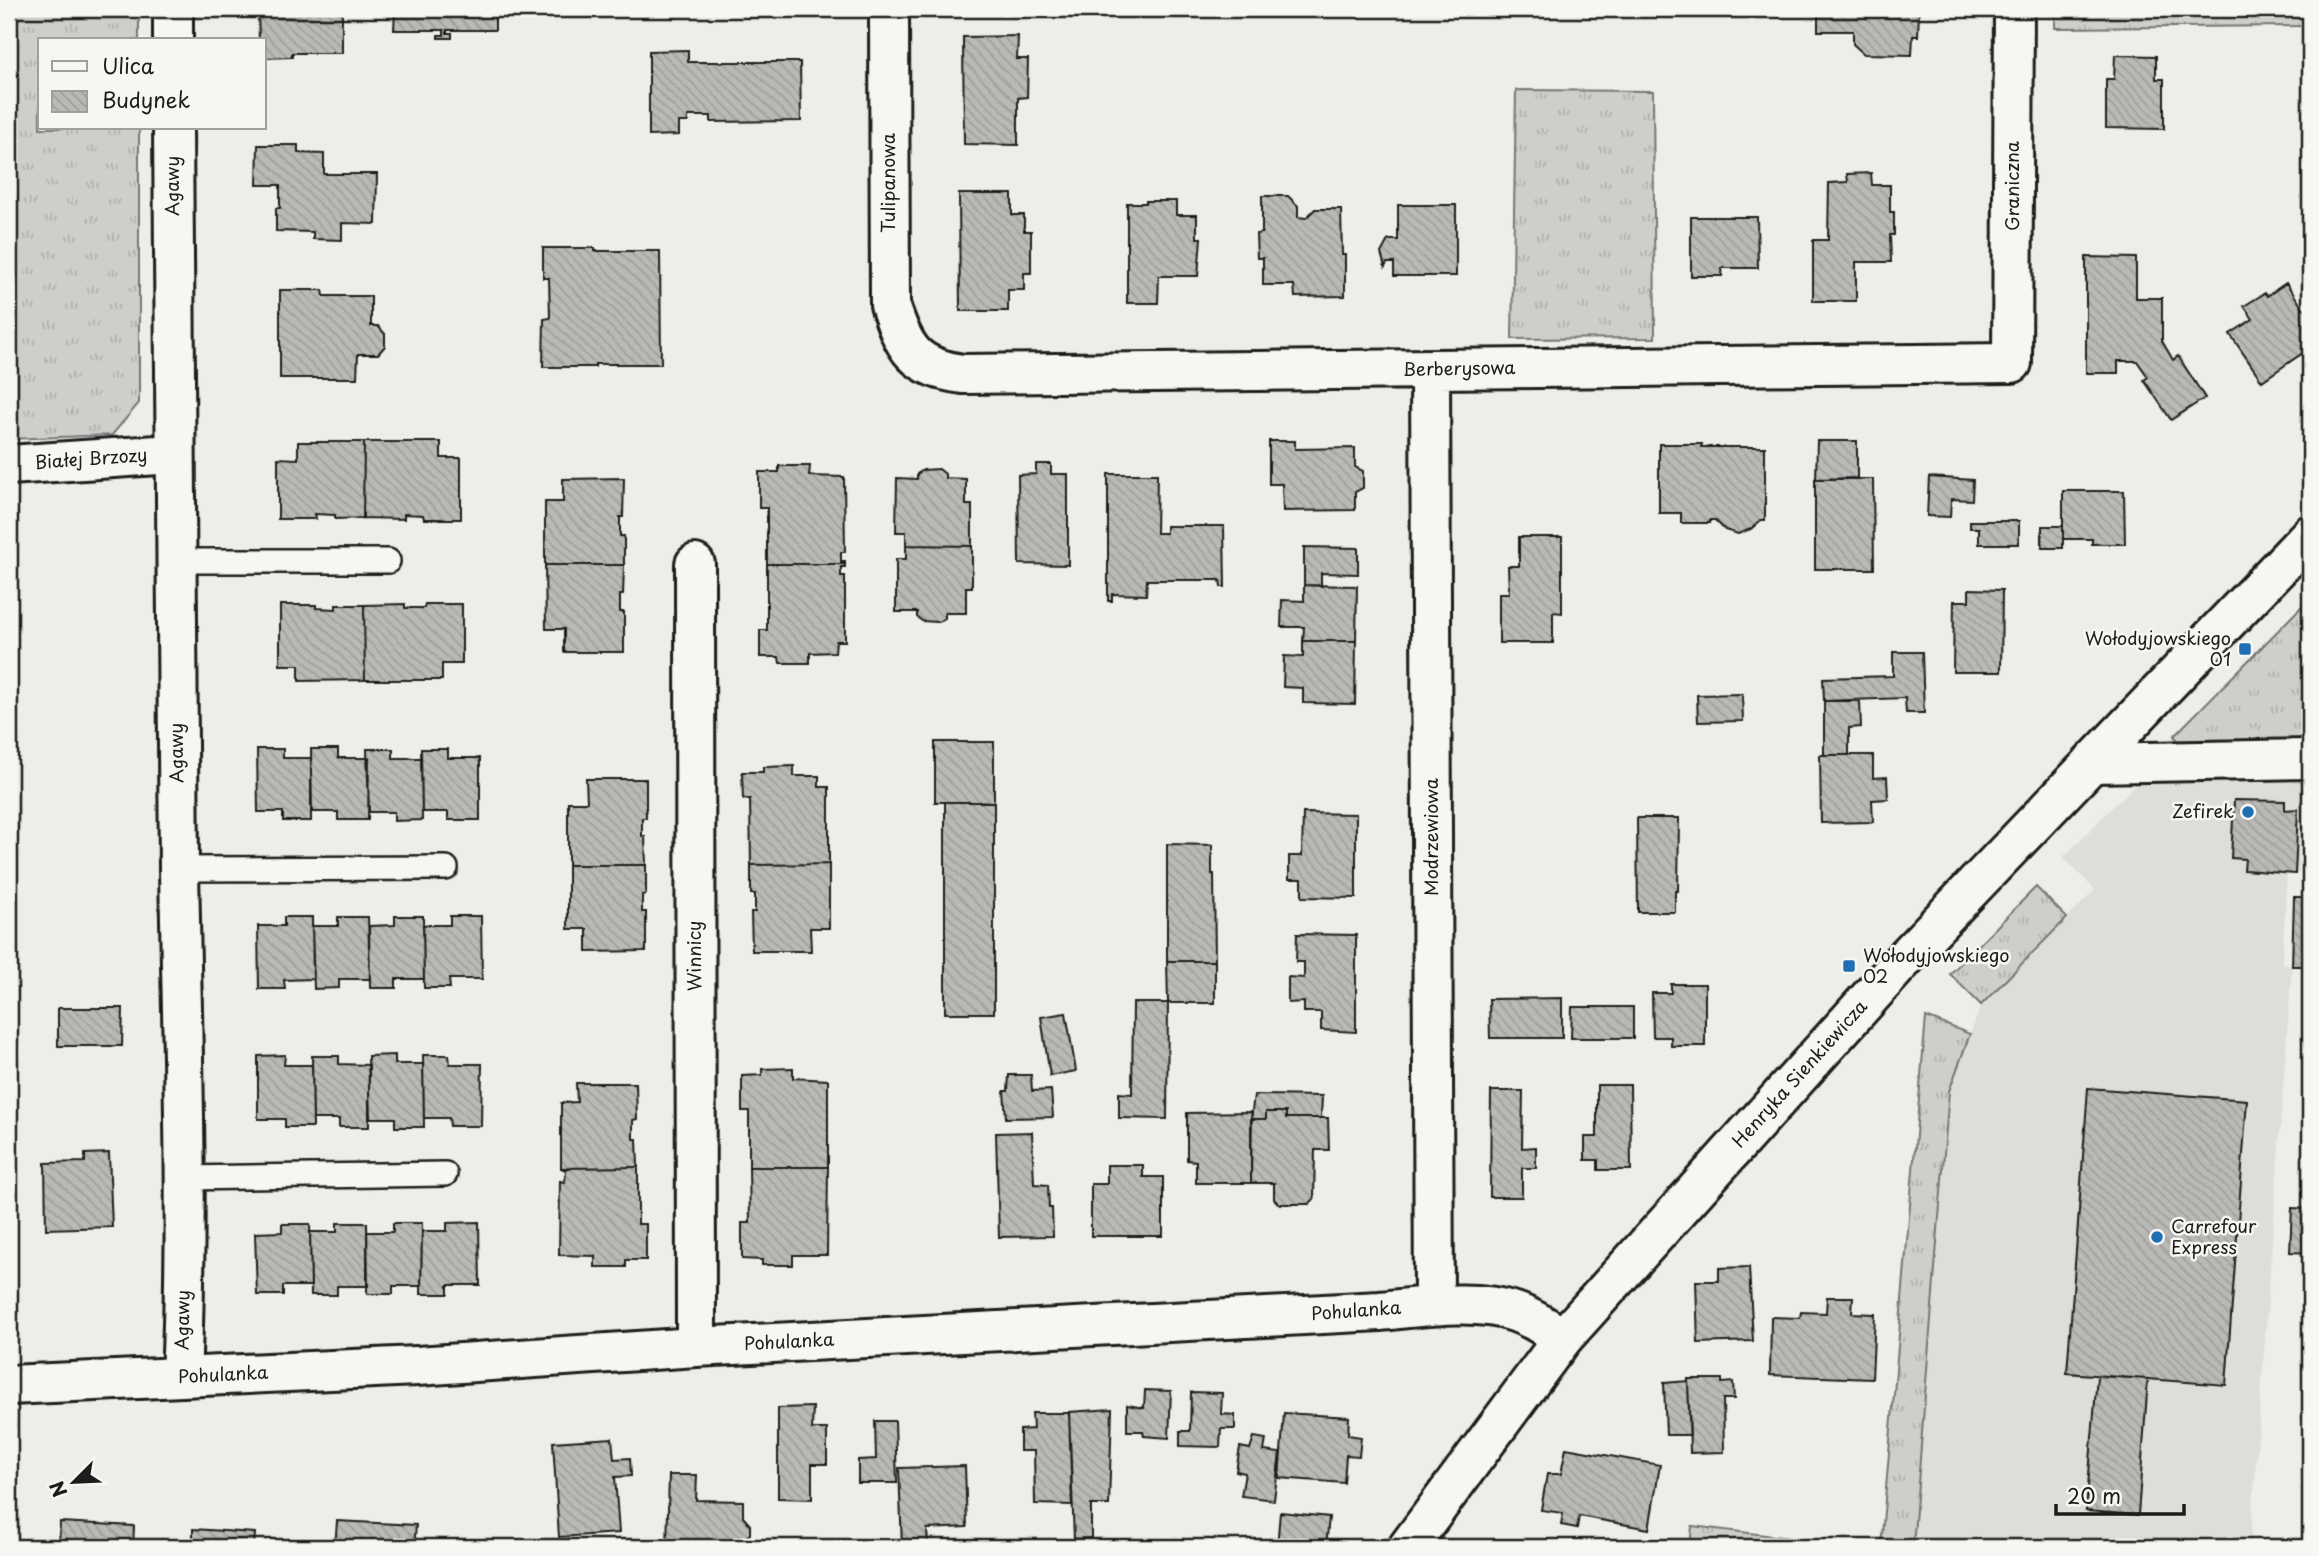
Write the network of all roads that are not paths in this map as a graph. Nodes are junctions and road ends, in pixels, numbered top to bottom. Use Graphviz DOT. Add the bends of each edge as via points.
graph roads {
  1 [pos="173,9"];
  2 [pos="889,9"];
  3 [pos="2014,9"];
  4 [pos="173,38"];
  5 [pos="173,130"];
  6 [pos="911,352"];
  7 [pos="2012,363"];
  8 [pos="1430,370"];
  9 [pos="173,454"];
  10 [pos="9,465"];
  11 [pos="2310,535"];
  12 [pos="175,561"];
  13 [pos="388,561"];
  14 [pos="695,564"];
  15 [pos="2310,759"];
  16 [pos="2092,763"];
  17 [pos="446,868"];
  18 [pos="179,869"];
  19 [pos="444,1174"];
  20 [pos="184,1178"];
  21 [pos="1434,1305"];
  22 [pos="1563,1338"];
  23 [pos="696,1347"];
  24 [pos="181,1377"];
  25 [pos="9,1385"];
  26 [pos="1408,1547"];
  1 -- 4 [label="street"];
  2 -- 6 [label="street, Tulipanowa" via="890,305"];
  3 -- 7 [label="street, Graniczna"];
  5 -- 9 [label="street, Agawy"];
  6 -- 8 [label="street, Berberysowa" via="937,370 963,374"];
  7 -- 8 [label="street, Berberysowa"];
  8 -- 21 [label="street, Modrzewiowa"];
  9 -- 10 [label="street, Białej Brzozy"];
  9 -- 12 [label="street, Agawy"];
  11 -- 16 [label="street, Henryka Sienkiewicza"];
  12 -- 13 [label="lane"];
  12 -- 18 [label="street, Agawy"];
  14 -- 23 [label="street, Winnicy"];
  15 -- 16 [label="street"];
  16 -- 22 [label="street, Henryka Sienkiewicza" via="1906,957"];
  17 -- 18 [label="lane"];
  18 -- 20 [label="street, Agawy"];
  19 -- 20 [label="lane"];
  20 -- 24 [label="street, Agawy"];
  21 -- 22 [label="street, Pohulanka" via="1514,1311"];
  21 -- 23 [label="street, Pohulanka"];
  22 -- 26 [label="street, Henryka Sienkiewicza"];
  23 -- 24 [label="street, Pohulanka"];
  24 -- 25 [label="street, Pohulanka"];
}
